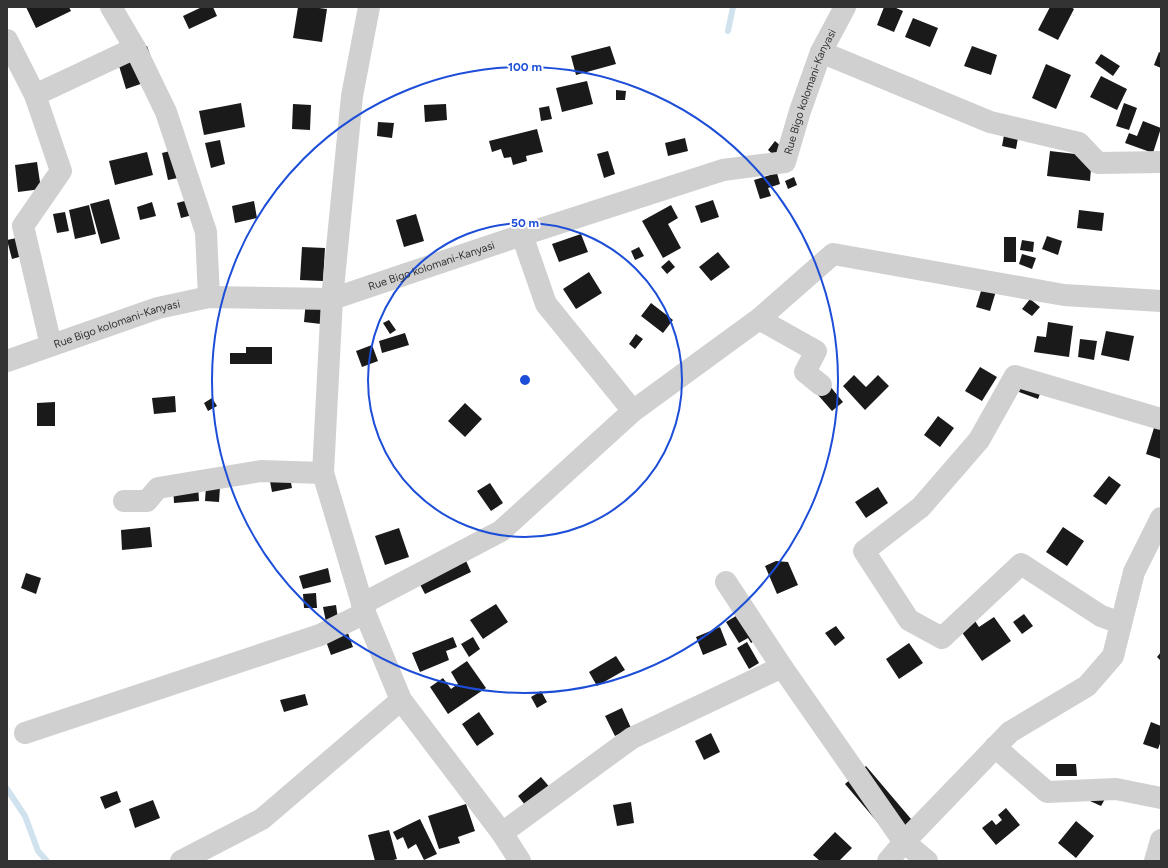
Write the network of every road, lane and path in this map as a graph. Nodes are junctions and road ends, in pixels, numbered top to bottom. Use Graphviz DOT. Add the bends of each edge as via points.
graph roads {
  1 [pos="112,7"];
  2 [pos="369,7"];
  3 [pos="846,7"];
  4 [pos="7,40"];
  5 [pos="135,48"];
  6 [pos="821,52"];
  7 [pos="35,95"];
  8 [pos="1161,162"];
  9 [pos="522,235"];
  10 [pos="209,298"];
  11 [pos="332,299"];
  12 [pos="1161,301"];
  13 [pos="759,318"];
  14 [pos="51,346"];
  15 [pos="7,361"];
  16 [pos="821,386"];
  17 [pos="633,411"];
  18 [pos="1161,419"];
  19 [pos="323,473"];
  20 [pos="124,501"];
  21 [pos="1161,518"];
  22 [pos="726,582"];
  23 [pos="363,608"];
  24 [pos="1121,623"];
  25 [pos="782,667"];
  26 [pos="401,700"];
  27 [pos="26,733"];
  28 [pos="995,747"];
  29 [pos="1161,798"];
  30 [pos="502,834"];
  31 [pos="1161,840"];
  32 [pos="904,842"];
  33 [pos="181,861"];
  34 [pos="520,861"];
  35 [pos="888,861"];
  36 [pos="927,861"];
  37 [pos="1155,861"];
  1 -- 5 [label="street"];
  2 -- 11 [label="street" via="352,96"];
  3 -- 6 [label="street, Rue Bigo kolomani-Kanyasi"];
  4 -- 7 [label="street"];
  5 -- 7 [label="street"];
  5 -- 10 [label="street" via="166,112 206,232"];
  6 -- 8 [label="street" via="990,122 1079,143 1098,163"];
  6 -- 9 [label="street, Rue Bigo kolomani-Kanyasi" via="785,162 723,170"];
  7 -- 14 [label="street" via="61,171 23,226"];
  9 -- 11 [label="street, Rue Bigo kolomani-Kanyasi"];
  9 -- 17 [label="street" via="546,304"];
  10 -- 11 [label="street, Rue Bigo kolomani-Kanyasi"];
  10 -- 14 [label="street, Rue Bigo kolomani-Kanyasi" via="158,308"];
  11 -- 19 [label="street"];
  12 -- 13 [label="street" via="1064,295 833,254"];
  13 -- 16 [label="street" via="816,351 805,372"];
  13 -- 17 [label="street"];
  14 -- 15 [label="street, Rue Bigo kolomani-Kanyasi"];
  17 -- 23 [label="street" via="501,531"];
  18 -- 24 [label="street" via="1015,376 979,440 921,507 864,551 909,620 942,638 1021,564 1101,616"];
  19 -- 20 [label="street" via="261,471 158,488 147,501"];
  19 -- 23 [label="street"];
  21 -- 24 [label="street" via="1134,572"];
  22 -- 25 [label="street"];
  23 -- 26 [label="street"];
  23 -- 27 [label="street" via="320,635"];
  24 -- 28 [label="street" via="1113,656 1087,686 1010,732"];
  25 -- 30 [label="street" via="632,738"];
  25 -- 32 [label="street"];
  26 -- 30 [label="street"];
  26 -- 33 [label="street" via="262,819"];
  28 -- 29 [label="street" via="1047,792 1116,788"];
  28 -- 32 [label="street"];
  30 -- 34 [label="street"];
  31 -- 37 [label="street"];
  32 -- 35 [label="street"];
  32 -- 36 [label="street"];
}
